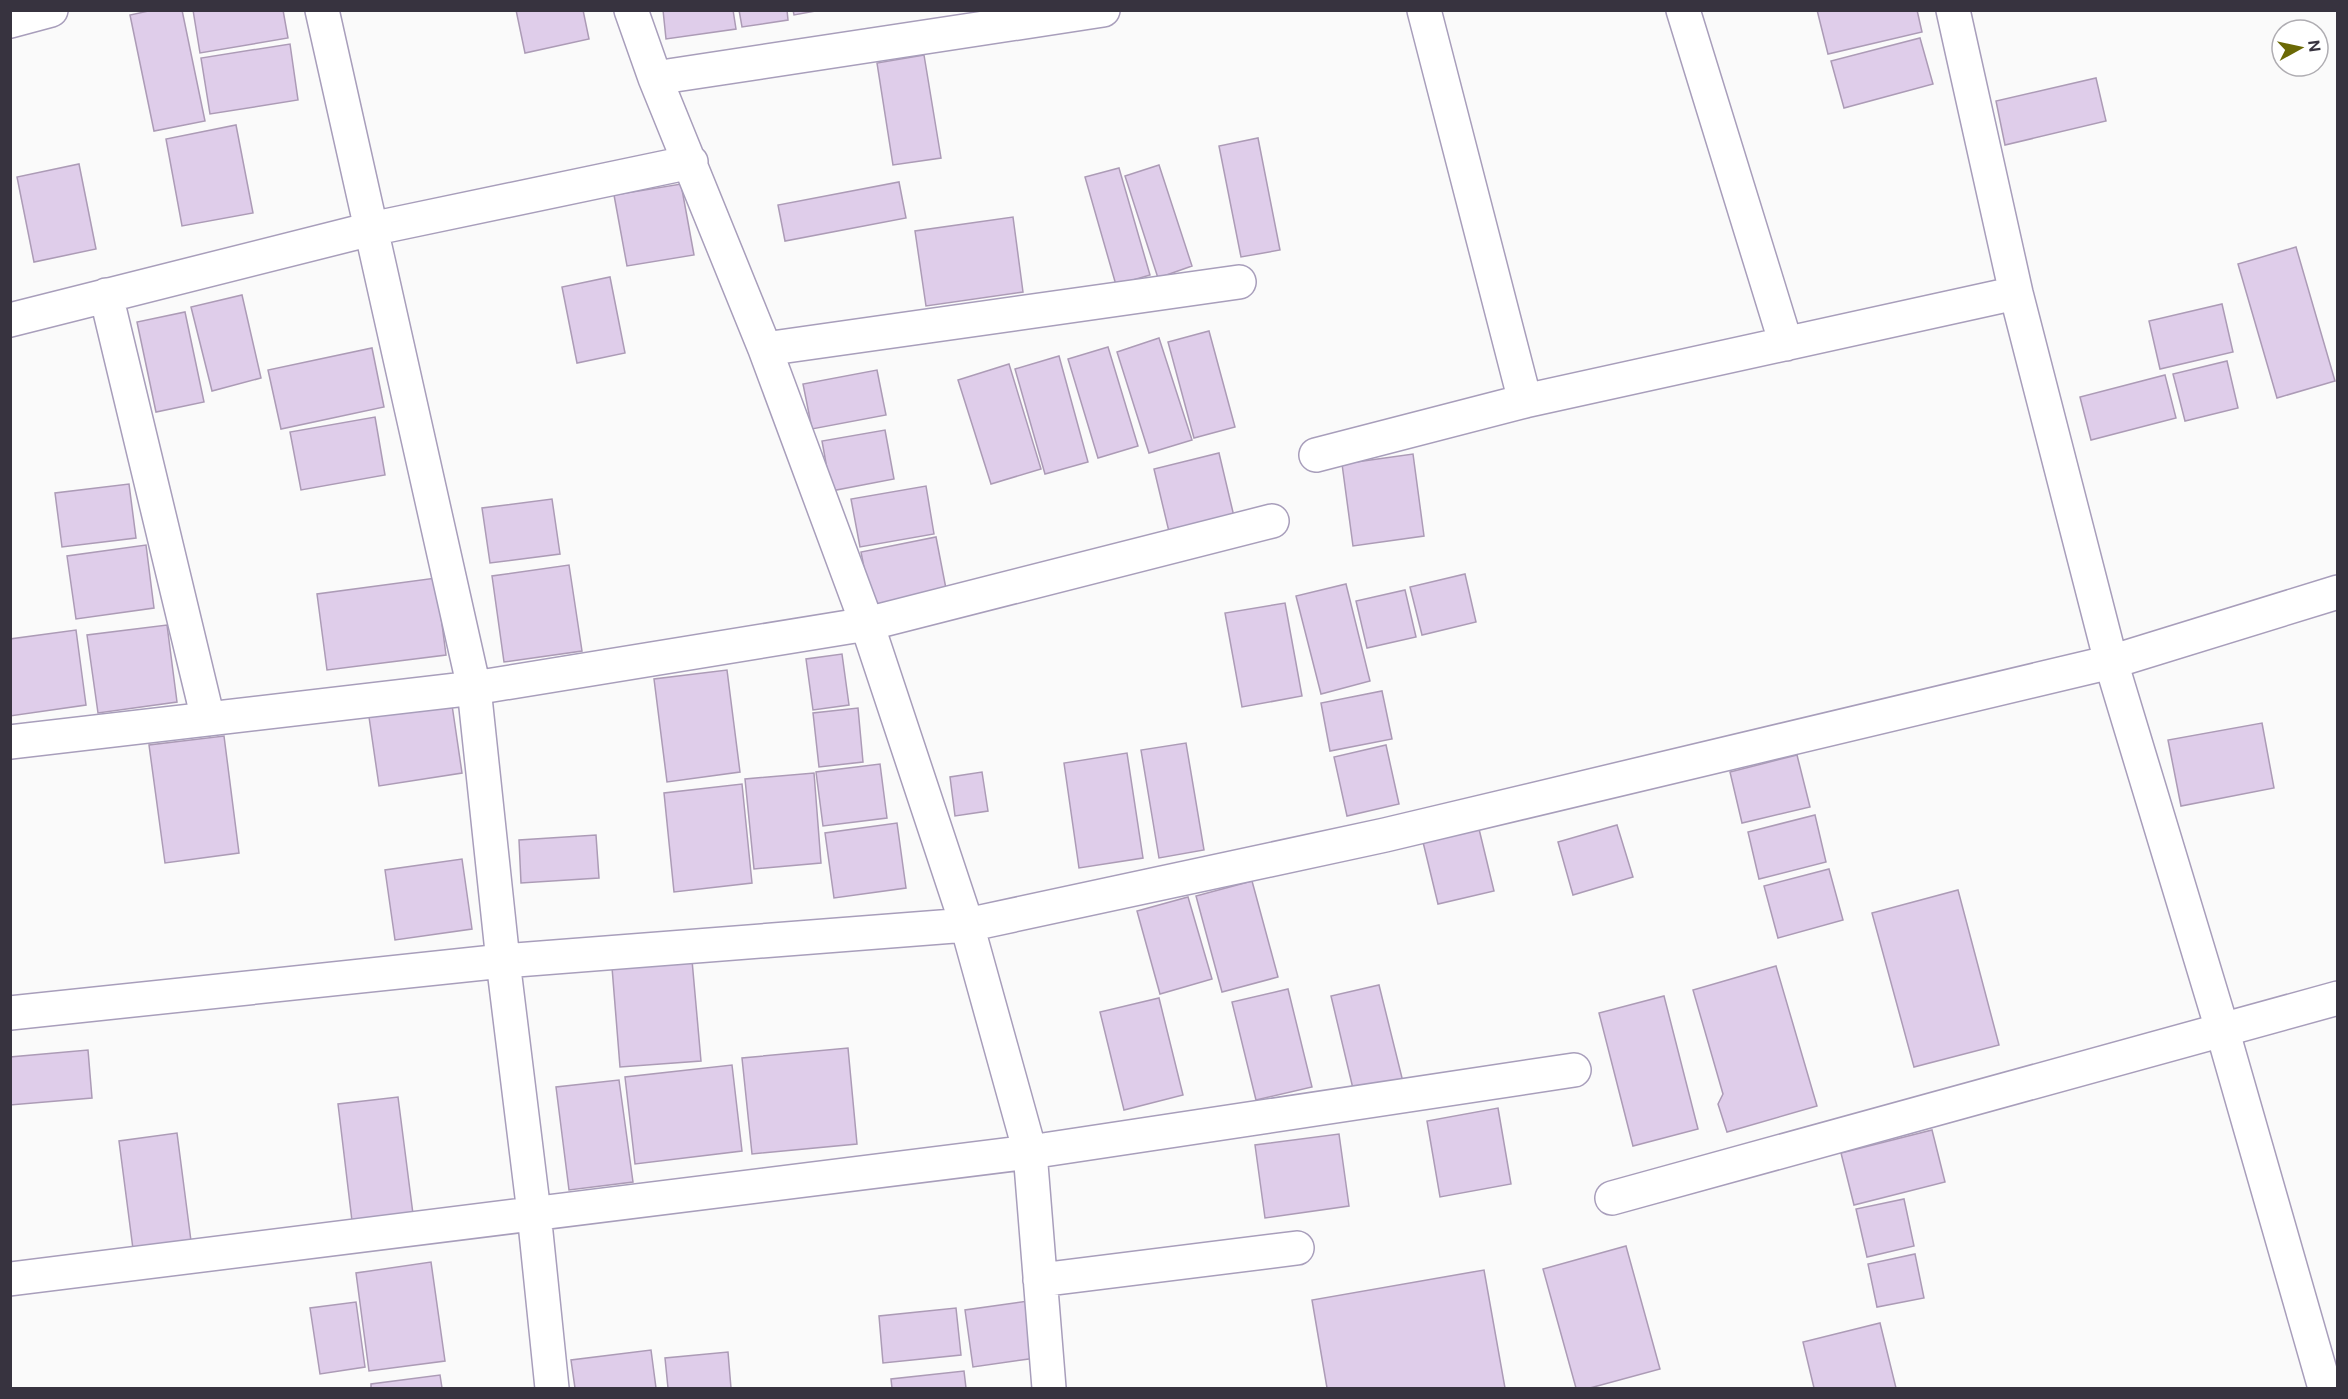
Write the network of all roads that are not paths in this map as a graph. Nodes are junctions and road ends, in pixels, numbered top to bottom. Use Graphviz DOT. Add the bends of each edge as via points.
graph roads {
  1 [pos="51,10"];
  2 [pos="322,10"];
  3 [pos="631,10"];
  4 [pos="1102,10"];
  5 [pos="1424,10"];
  6 [pos="1683,10"];
  7 [pos="1953,10"];
  8 [pos="10,21"];
  9 [pos="655,78"];
  10 [pos="691,162"];
  11 [pos="371,229"];
  12 [pos="1239,282"];
  13 [pos="2016,293"];
  14 [pos="106,295"];
  15 [pos="10,320"];
  16 [pos="1786,344"];
  17 [pos="765,349"];
  18 [pos="1525,401"];
  19 [pos="1316,455"];
  20 [pos="1272,521"];
  21 [pos="2337,592"];
  22 [pos="867,624"];
  23 [pos="2111,662"];
  24 [pos="474,688"];
  25 [pos="208,719"];
  26 [pos="10,742"];
  27 [pos="967,925"];
  28 [pos="503,961"];
  29 [pos="2337,998"];
  30 [pos="10,1013"];
  31 [pos="2222,1029"];
  32 [pos="1575,1070"];
  33 [pos="1030,1152"];
  34 [pos="1612,1198"];
  35 [pos="534,1213"];
  36 [pos="1297,1248"];
  37 [pos="10,1279"];
  38 [pos="1040,1280"];
  39 [pos="552,1389"];
  40 [pos="1049,1389"];
  41 [pos="2325,1389"];
  1 -- 8 [label="street"];
  2 -- 11 [label="street"];
  3 -- 9 [label="street"];
  4 -- 9 [label="street"];
  5 -- 18 [label="street"];
  6 -- 16 [label="street"];
  7 -- 13 [label="street"];
  9 -- 10 [label="street"];
  10 -- 11 [label="street"];
  10 -- 17 [label="street"];
  11 -- 14 [label="street"];
  11 -- 24 [label="street"];
  12 -- 17 [label="street"];
  13 -- 16 [label="street"];
  13 -- 23 [label="street"];
  14 -- 15 [label="street"];
  14 -- 25 [label="street"];
  16 -- 18 [label="street"];
  17 -- 22 [label="street"];
  18 -- 19 [label="street"];
  20 -- 22 [label="street"];
  21 -- 23 [label="street"];
  22 -- 24 [label="street"];
  22 -- 27 [label="street"];
  23 -- 27 [label="street" via="1385,835"];
  23 -- 31 [label="street"];
  24 -- 25 [label="street"];
  24 -- 28 [label="street"];
  25 -- 26 [label="street"];
  27 -- 28 [label="street"];
  27 -- 33 [label="street"];
  28 -- 30 [label="street"];
  28 -- 35 [label="street"];
  29 -- 31 [label="street"];
  31 -- 34 [label="street"];
  31 -- 41 [label="street"];
  32 -- 33 [label="street"];
  33 -- 35 [label="street"];
  33 -- 38 [label="street"];
  35 -- 37 [label="street"];
  35 -- 39 [label="street"];
  36 -- 38 [label="street"];
  38 -- 40 [label="street"];
}
